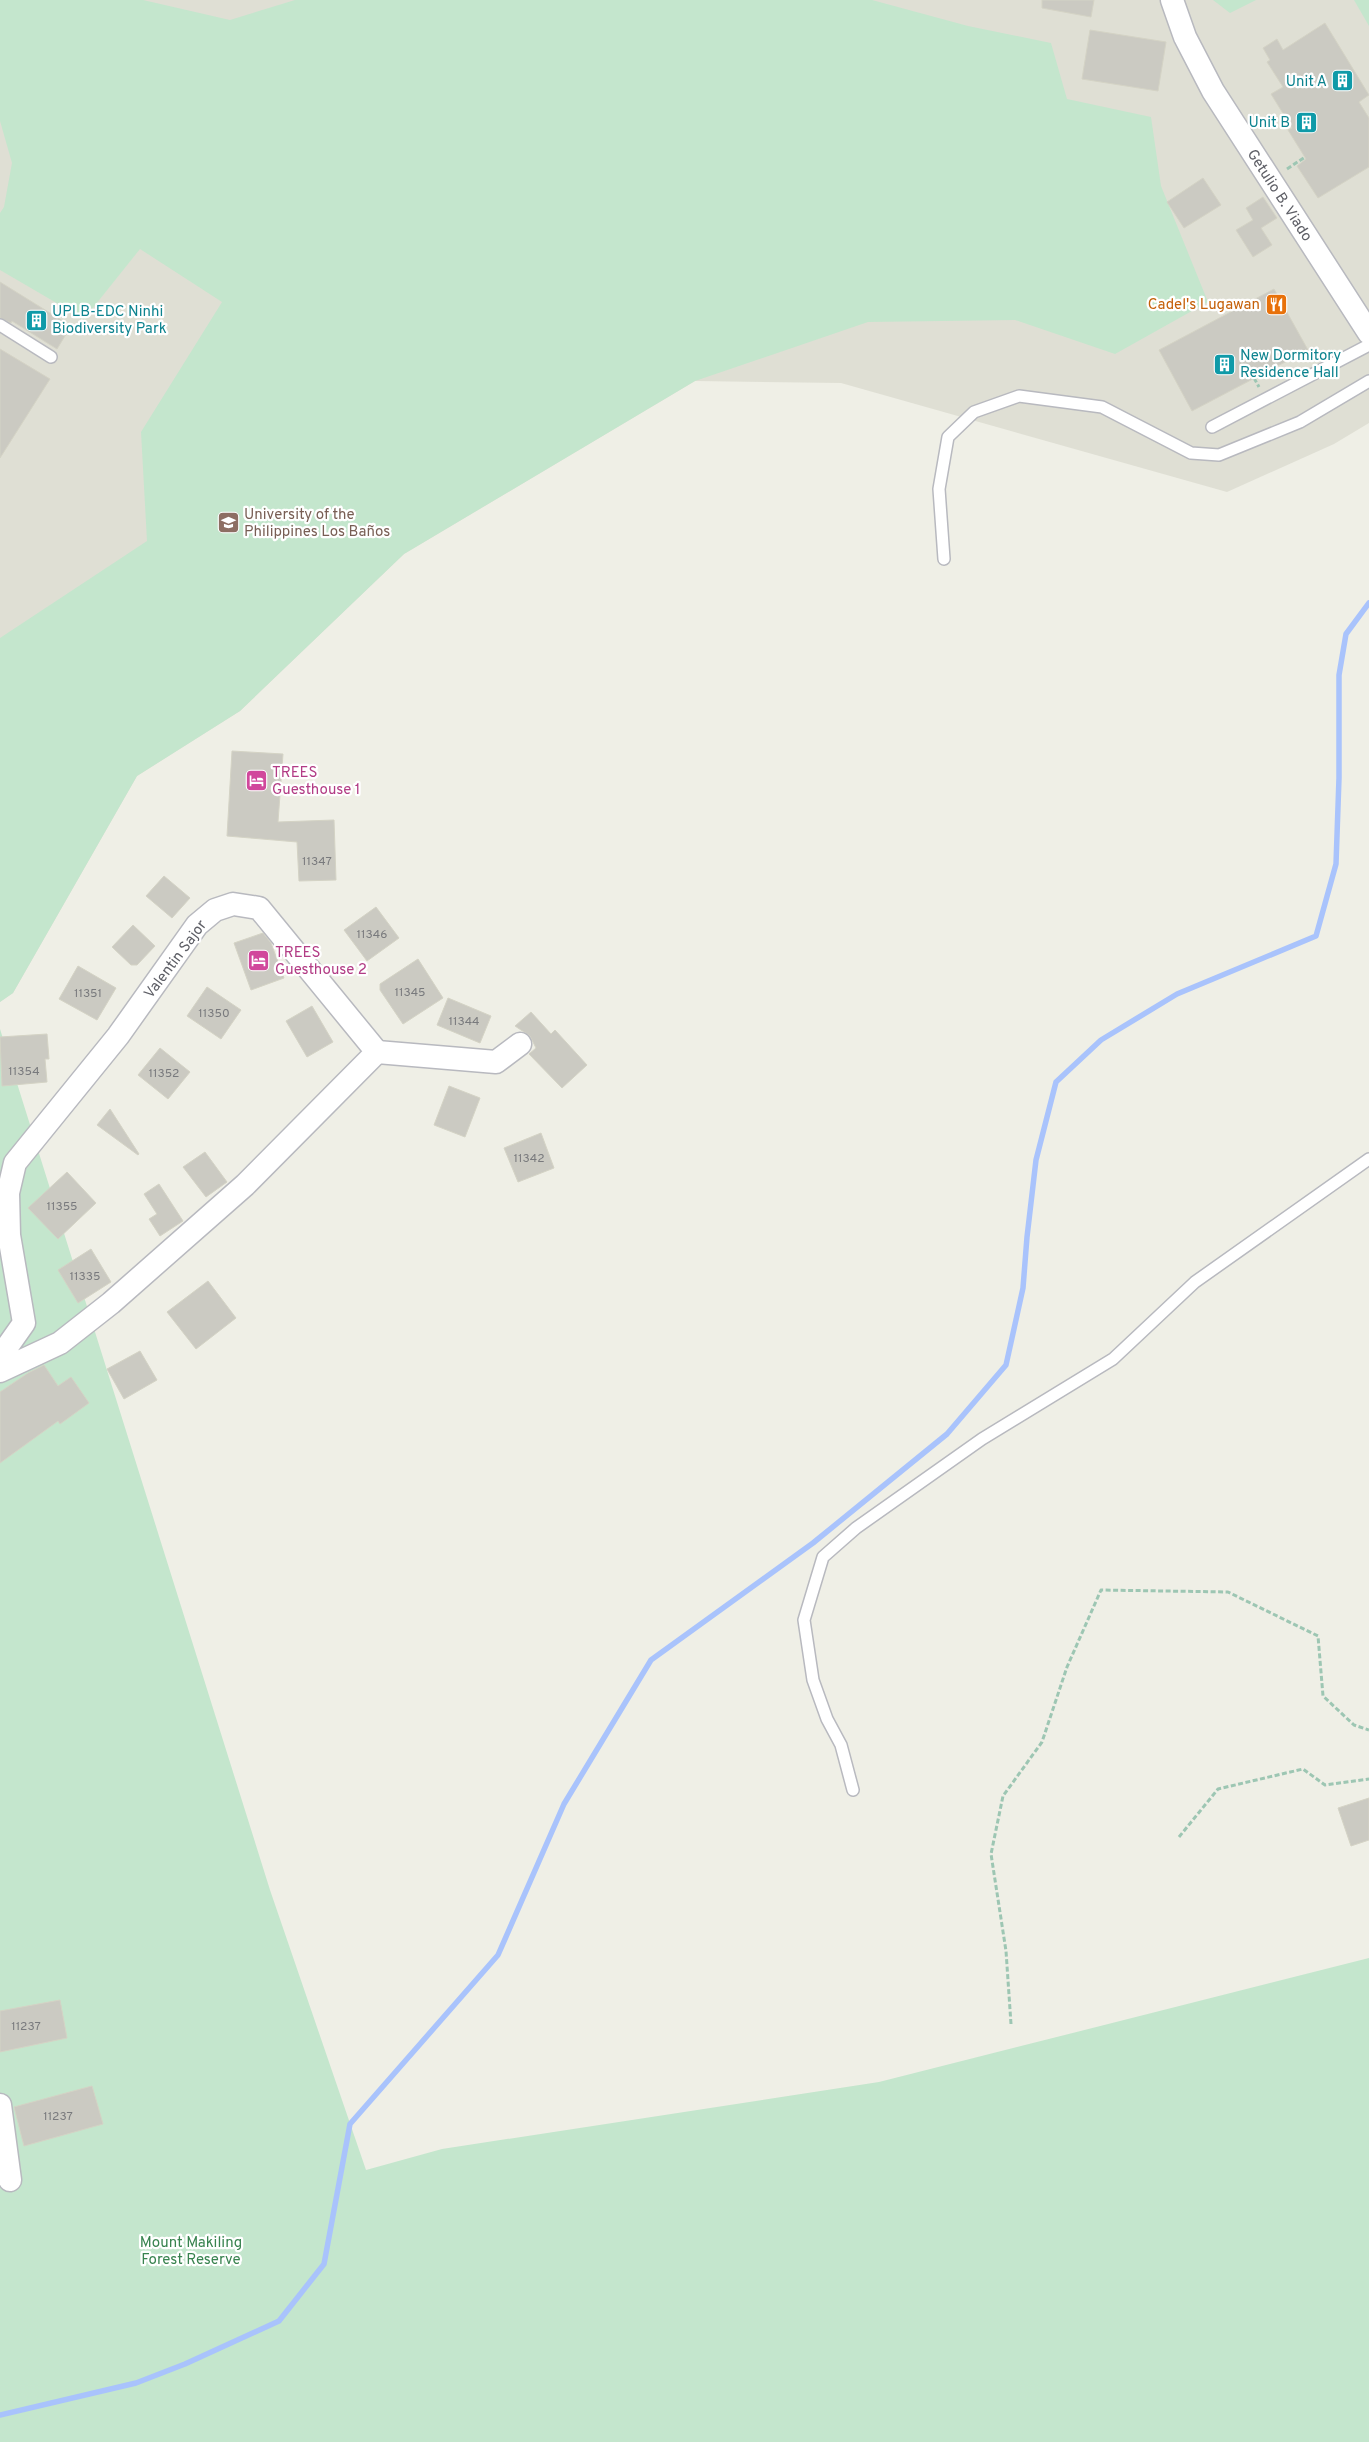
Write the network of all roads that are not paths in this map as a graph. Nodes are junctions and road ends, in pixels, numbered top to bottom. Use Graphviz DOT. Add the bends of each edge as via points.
graph roads {
  1 [pos="1172,0"];
  2 [pos="0,325"];
  3 [pos="1369,332"];
  4 [pos="1369,345"];
  5 [pos="51,357"];
  6 [pos="1369,381"];
  7 [pos="1212,427"];
  8 [pos="944,559"];
  9 [pos="520,1044"];
  10 [pos="377,1052"];
  11 [pos="1369,1159"];
  12 [pos="0,1357"];
  13 [pos="0,1371"];
  14 [pos="853,1790"];
  15 [pos="0,2105"];
  16 [pos="10,2180"];
  1 -- 3 [label="street, Getulio B. Viado" via="1185,37 1213,91"];
  2 -- 5 [label="lane"];
  4 -- 7 [label="lane"];
  6 -- 8 [label="lane" via="1300,422 1219,455 1191,452 1102,407 1019,396 974,412 948,437 939,488"];
  9 -- 10 [label="street" via="496,1062"];
  10 -- 12 [label="street, Valentin Sajor" via="259,908 233,904 215,910 197,925 118,1036 15,1163 8,1193 9,1235 24,1323"];
  10 -- 13 [label="street" via="245,1184 112,1303 60,1343"];
  11 -- 14 [label="lane" via="1195,1282 1113,1359 982,1439 856,1528 823,1557 804,1620 812,1680 841,1745"];
  15 -- 16 [label="street"];
}
